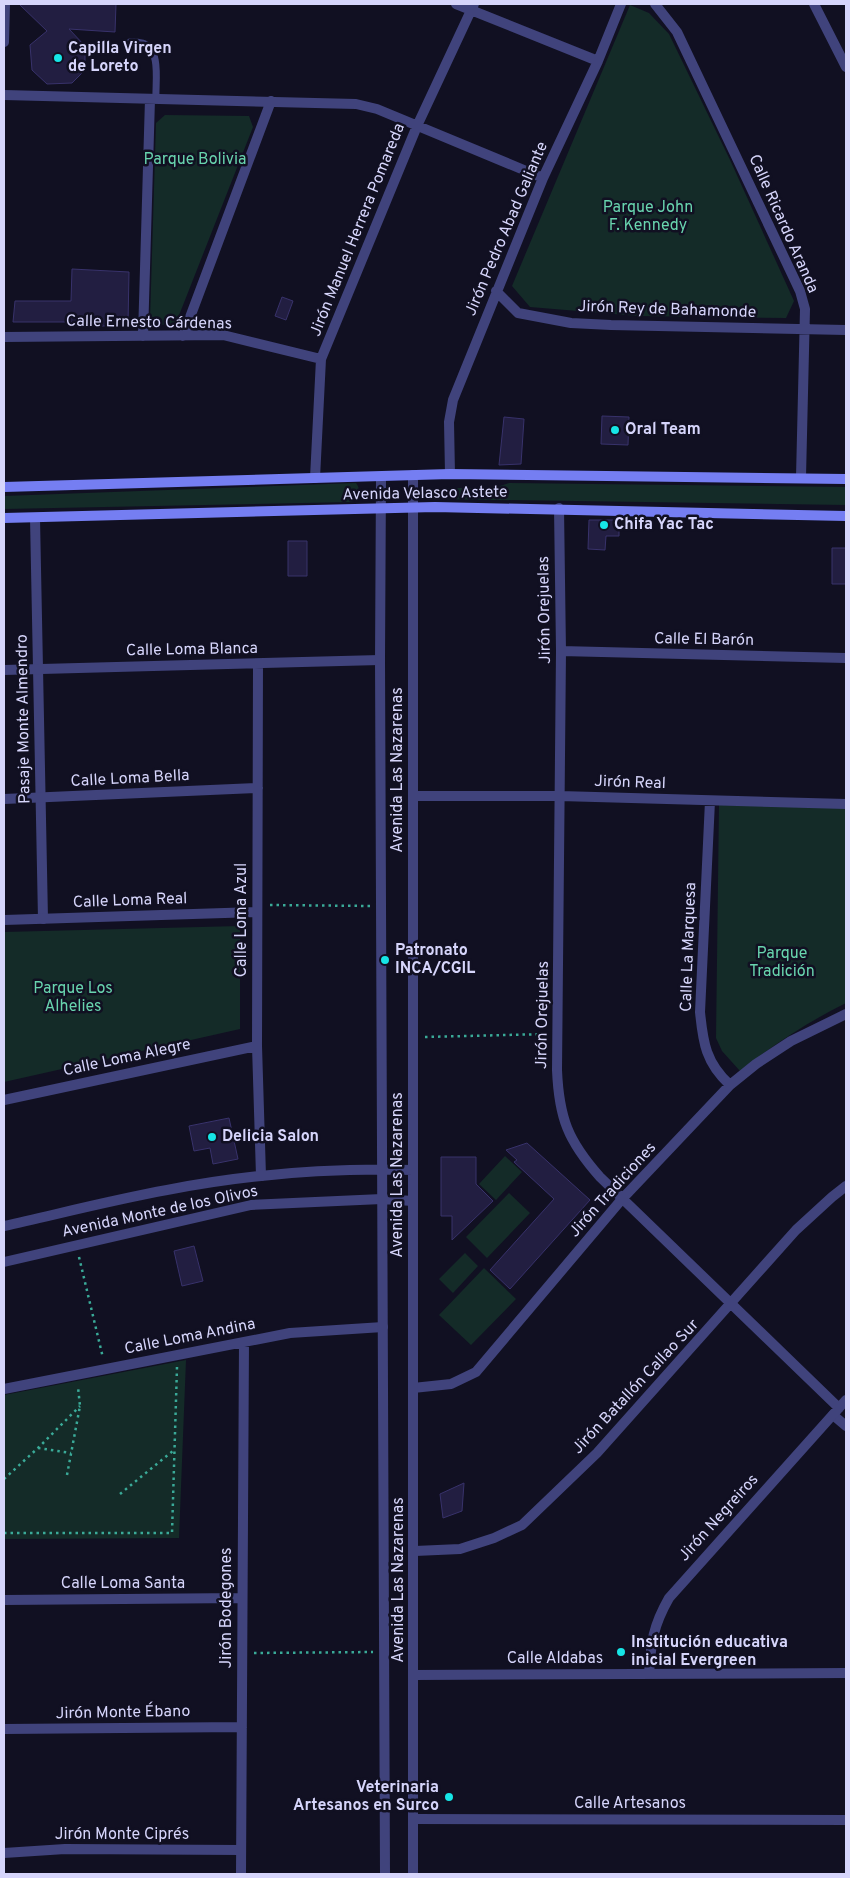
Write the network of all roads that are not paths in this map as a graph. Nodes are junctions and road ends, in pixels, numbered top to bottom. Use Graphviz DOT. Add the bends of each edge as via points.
graph roads {
  1 [pos="5,4"];
  2 [pos="456,4"];
  3 [pos="621,4"];
  4 [pos="655,4"];
  5 [pos="814,4"];
  6 [pos="473,6"];
  7 [pos="4,42"];
  8 [pos="130,42"];
  9 [pos="843,52"];
  10 [pos="598,61"];
  11 [pos="846,67"];
  12 [pos="4,95"];
  13 [pos="153,99"];
  14 [pos="271,101"];
  15 [pos="417,126"];
  16 [pos="543,178"];
  17 [pos="496,292"];
  18 [pos="805,329"];
  19 [pos="846,330"];
  20 [pos="143,336"];
  21 [pos="183,336"];
  22 [pos="4,337"];
  23 [pos="321,359"];
  24 [pos="450,474"];
  25 [pos="413,475"];
  26 [pos="381,477"];
  27 [pos="801,477"];
  28 [pos="315,478"];
  29 [pos="846,479"];
  30 [pos="4,487"];
  31 [pos="414,507"];
  32 [pos="381,508"];
  33 [pos="559,508"];
  34 [pos="846,516"];
  35 [pos="4,518"];
  36 [pos="35,518"];
  37 [pos="561,651"];
  38 [pos="846,658"];
  39 [pos="380,660"];
  40 [pos="258,664"];
  41 [pos="37,669"];
  42 [pos="4,670"];
  43 [pos="258,788"];
  44 [pos="413,796"];
  45 [pos="560,796"];
  46 [pos="40,798"];
  47 [pos="4,799"];
  48 [pos="710,800"];
  49 [pos="846,804"];
  50 [pos="257,909"];
  51 [pos="43,919"];
  52 [pos="4,920"];
  53 [pos="846,1014"];
  54 [pos="257,1046"];
  55 [pos="730,1085"];
  56 [pos="4,1100"];
  57 [pos="382,1169"];
  58 [pos="413,1170"];
  59 [pos="262,1176"];
  60 [pos="846,1186"];
  61 [pos="622,1199"];
  62 [pos="382,1200"];
  63 [pos="413,1201"];
  64 [pos="4,1226"];
  65 [pos="4,1262"];
  66 [pos="731,1304"];
  67 [pos="383,1327"];
  68 [pos="244,1342"];
  69 [pos="413,1388"];
  70 [pos="4,1389"];
  71 [pos="840,1408"];
  72 [pos="846,1426"];
  73 [pos="415,1551"];
  74 [pos="242,1598"];
  75 [pos="4,1600"];
  76 [pos="846,1673"];
  77 [pos="649,1674"];
  78 [pos="413,1675"];
  79 [pos="242,1727"];
  80 [pos="4,1730"];
  81 [pos="414,1819"];
  82 [pos="846,1820"];
  83 [pos="241,1850"];
  84 [pos="4,1854"];
  85 [pos="241,1874"];
  86 [pos="385,1874"];
  87 [pos="413,1874"];
  1 -- 7 [label="street"];
  2 -- 6 [label="street"];
  3 -- 10 [label="street, Jirón Pedro Abad Galiante"];
  4 -- 18 [label="street, Calle Ricardo Aranda" via="677,32 800,291 805,309"];
  5 -- 9 [label="street"];
  6 -- 10 [label="street"];
  6 -- 15 [label="street, Jirón Manuel Herrera Pomareda"];
  8 -- 13 [label="lane" via="142,43 153,52 156,60"];
  9 -- 11 [label="street"];
  10 -- 16 [label="street, Jirón Pedro Abad Galiante"];
  12 -- 13 [label="street"];
  13 -- 14 [label="street"];
  13 -- 20 [label="street"];
  14 -- 15 [label="street" via="356,104"];
  14 -- 21 [label="street"];
  15 -- 16 [label="street"];
  15 -- 23 [label="street, Jirón Manuel Herrera Pomareda"];
  16 -- 17 [label="street, Jirón Pedro Abad Galiante"];
  17 -- 18 [label="street, Jirón Rey de Bahamonde" via="518,313 571,322"];
  17 -- 24 [label="street, Jirón Pedro Abad Galiante" via="450,410"];
  18 -- 19 [label="street, Jirón Rey de Bahamonde"];
  18 -- 27 [label="street, Calle Ricardo Aranda"];
  20 -- 21 [label="street, Calle Ernesto Cárdenas"];
  20 -- 22 [label="street, Calle Ernesto Cárdenas"];
  21 -- 23 [label="street, Calle Ernesto Cárdenas" via="223,335"];
  23 -- 28 [label="street, Jirón Manuel Herrera Pomareda"];
  24 -- 25 [label="main road, Avenida Velasco Astete"];
  24 -- 27 [label="main road, Avenida Velasco Astete"];
  25 -- 26 [label="main road, Avenida Velasco Astete"];
  25 -- 31 [label="street, Avenida Las Nazarenas"];
  26 -- 28 [label="main road, Avenida Velasco Astete"];
  26 -- 32 [label="street, Avenida Las Nazarenas"];
  27 -- 29 [label="main road, Avenida Velasco Astete"];
  28 -- 30 [label="main road, Avenida Velasco Astete"];
  31 -- 32 [label="main road, Avenida Velasco Astete"];
  31 -- 33 [label="main road, Avenida Velasco Astete"];
  31 -- 44 [label="street, Avenida Las Nazarenas"];
  32 -- 36 [label="main road, Avenida Velasco Astete"];
  32 -- 39 [label="street, Avenida Las Nazarenas"];
  33 -- 34 [label="main road, Avenida Velasco Astete"];
  33 -- 37 [label="street, Jirón Orejuelas"];
  35 -- 36 [label="main road, Avenida Velasco Astete"];
  36 -- 41 [label="street, Pasaje Monte Almendro"];
  37 -- 38 [label="street, Calle El Barón"];
  37 -- 45 [label="street, Jirón Orejuelas"];
  39 -- 40 [label="street, Calle Loma Blanca"];
  39 -- 57 [label="street, Avenida Las Nazarenas"];
  40 -- 41 [label="street, Calle Loma Blanca"];
  40 -- 43 [label="street, Calle Loma Azul"];
  41 -- 42 [label="street, Calle Loma Blanca"];
  41 -- 46 [label="street, Pasaje Monte Almendro"];
  43 -- 46 [label="street, Calle Loma Bella"];
  43 -- 50 [label="street, Calle Loma Azul"];
  44 -- 45 [label="street, Jirón Real"];
  44 -- 58 [label="street, Avenida Las Nazarenas"];
  45 -- 48 [label="street, Jirón Real"];
  45 -- 61 [label="street, Jirón Orejuelas" via="558,1096 563,1119 582,1157"];
  46 -- 47 [label="street, Calle Loma Bella"];
  46 -- 51 [label="street, Pasaje Monte Almendro"];
  48 -- 49 [label="street, Jirón Real"];
  48 -- 55 [label="street, Calle La Marquesa" via="700,1012 708,1058"];
  50 -- 51 [label="street, Calle Loma Real"];
  50 -- 54 [label="street, Calle Loma Azul"];
  51 -- 52 [label="street, Calle Loma Real"];
  53 -- 55 [label="street, Jirón Tradiciones" via="791,1041"];
  54 -- 56 [label="street, Calle Loma Alegre"];
  54 -- 59 [label="street, Calle Loma Azul"];
  55 -- 61 [label="street, Jirón Tradiciones"];
  57 -- 58 [label="street, Avenida Monte de los Olivos"];
  57 -- 59 [label="street, Avenida Monte de los Olivos"];
  57 -- 62 [label="street, Avenida Las Nazarenas"];
  58 -- 63 [label="street, Avenida Las Nazarenas"];
  59 -- 64 [label="street, Avenida Monte de los Olivos" via="168,1190"];
  60 -- 66 [label="street, Jirón Batallón Callao Sur" via="796,1230"];
  61 -- 66 [label="street, Jirón Orejuelas"];
  61 -- 69 [label="street, Jirón Tradiciones" via="476,1372 451,1384"];
  62 -- 63 [label="street, Avenida Monte de los Olivos"];
  62 -- 65 [label="street, Avenida Monte de los Olivos" via="251,1205"];
  62 -- 67 [label="street, Avenida Las Nazarenas"];
  63 -- 69 [label="street, Avenida Las Nazarenas"];
  66 -- 71 [label="street, Jirón Orejuelas"];
  66 -- 73 [label="street, Jirón Batallón Callao Sur" via="597,1453 522,1525 460,1549"];
  67 -- 68 [label="street, Calle Loma Andina" via="290,1333"];
  67 -- 86 [label="street, Avenida Las Nazarenas"];
  68 -- 70 [label="street, Calle Loma Andina"];
  68 -- 74 [label="street, Jirón Bodegones"];
  69 -- 73 [label="street, Avenida Las Nazarenas"];
  71 -- 72 [label="street, Jirón Orejuelas"];
  71 -- 77 [label="street, Jirón Negreiros" via="669,1598 658,1617 651,1640"];
  73 -- 78 [label="street, Avenida Las Nazarenas"];
  74 -- 75 [label="street, Calle Loma Santa"];
  74 -- 79 [label="street, Jirón Bodegones"];
  76 -- 77 [label="street, Calle Aldabas"];
  77 -- 78 [label="street, Calle Aldabas"];
  78 -- 81 [label="street, Avenida Las Nazarenas"];
  79 -- 80 [label="street, Jirón Monte Ébano"];
  79 -- 83 [label="street, Jirón Bodegones"];
  81 -- 82 [label="street, Calle Artesanos"];
  81 -- 87 [label="street, Avenida Las Nazarenas"];
  83 -- 84 [label="street, Jirón Monte Ciprés" via="65,1849"];
  83 -- 85 [label="street, Jirón Bodegones"];
}
